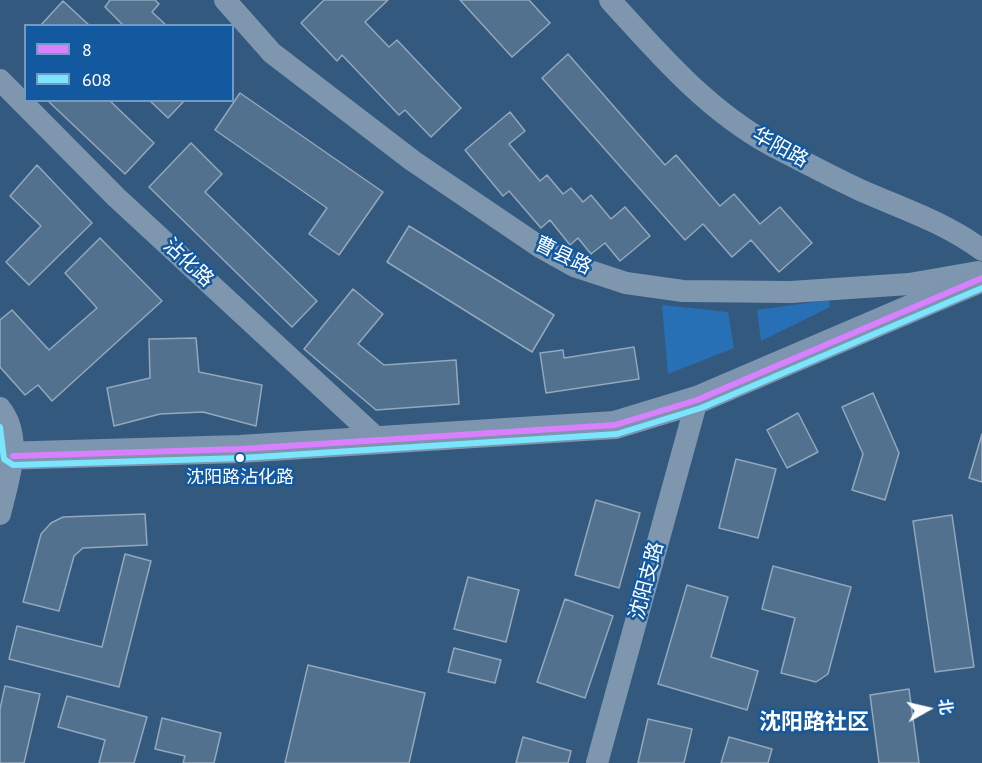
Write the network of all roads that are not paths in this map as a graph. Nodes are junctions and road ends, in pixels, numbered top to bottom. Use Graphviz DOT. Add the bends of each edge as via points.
graph roads {
  1 [pos="225,0"];
  2 [pos="610,0"];
  3 [pos="0,80"];
  4 [pos="982,250"];
  5 [pos="982,272"];
  6 [pos="982,278"];
  7 [pos="697,400"];
  8 [pos="0,408"];
  9 [pos="381,442"];
  10 [pos="7,456"];
  11 [pos="0,514"];
  12 [pos="597,763"];
  1 -- 5 [label="street, 曹县路" via="272,53 394,146 540,247 574,266 626,283 683,291 855,288"];
  2 -- 4 [label="street, 华阳路" via="682,79 726,117 860,189 933,219"];
  3 -- 9 [label="street, 沾化路" via="116,197"];
  6 -- 7 [label="main road"];
  7 -- 9 [label="main road" via="615,425"];
  7 -- 12 [label="street, 沈阳支路"];
  8 -- 10 [label="street" via="8,419"];
  9 -- 10 [label="main road"];
  10 -- 11 [label="street"];
}
